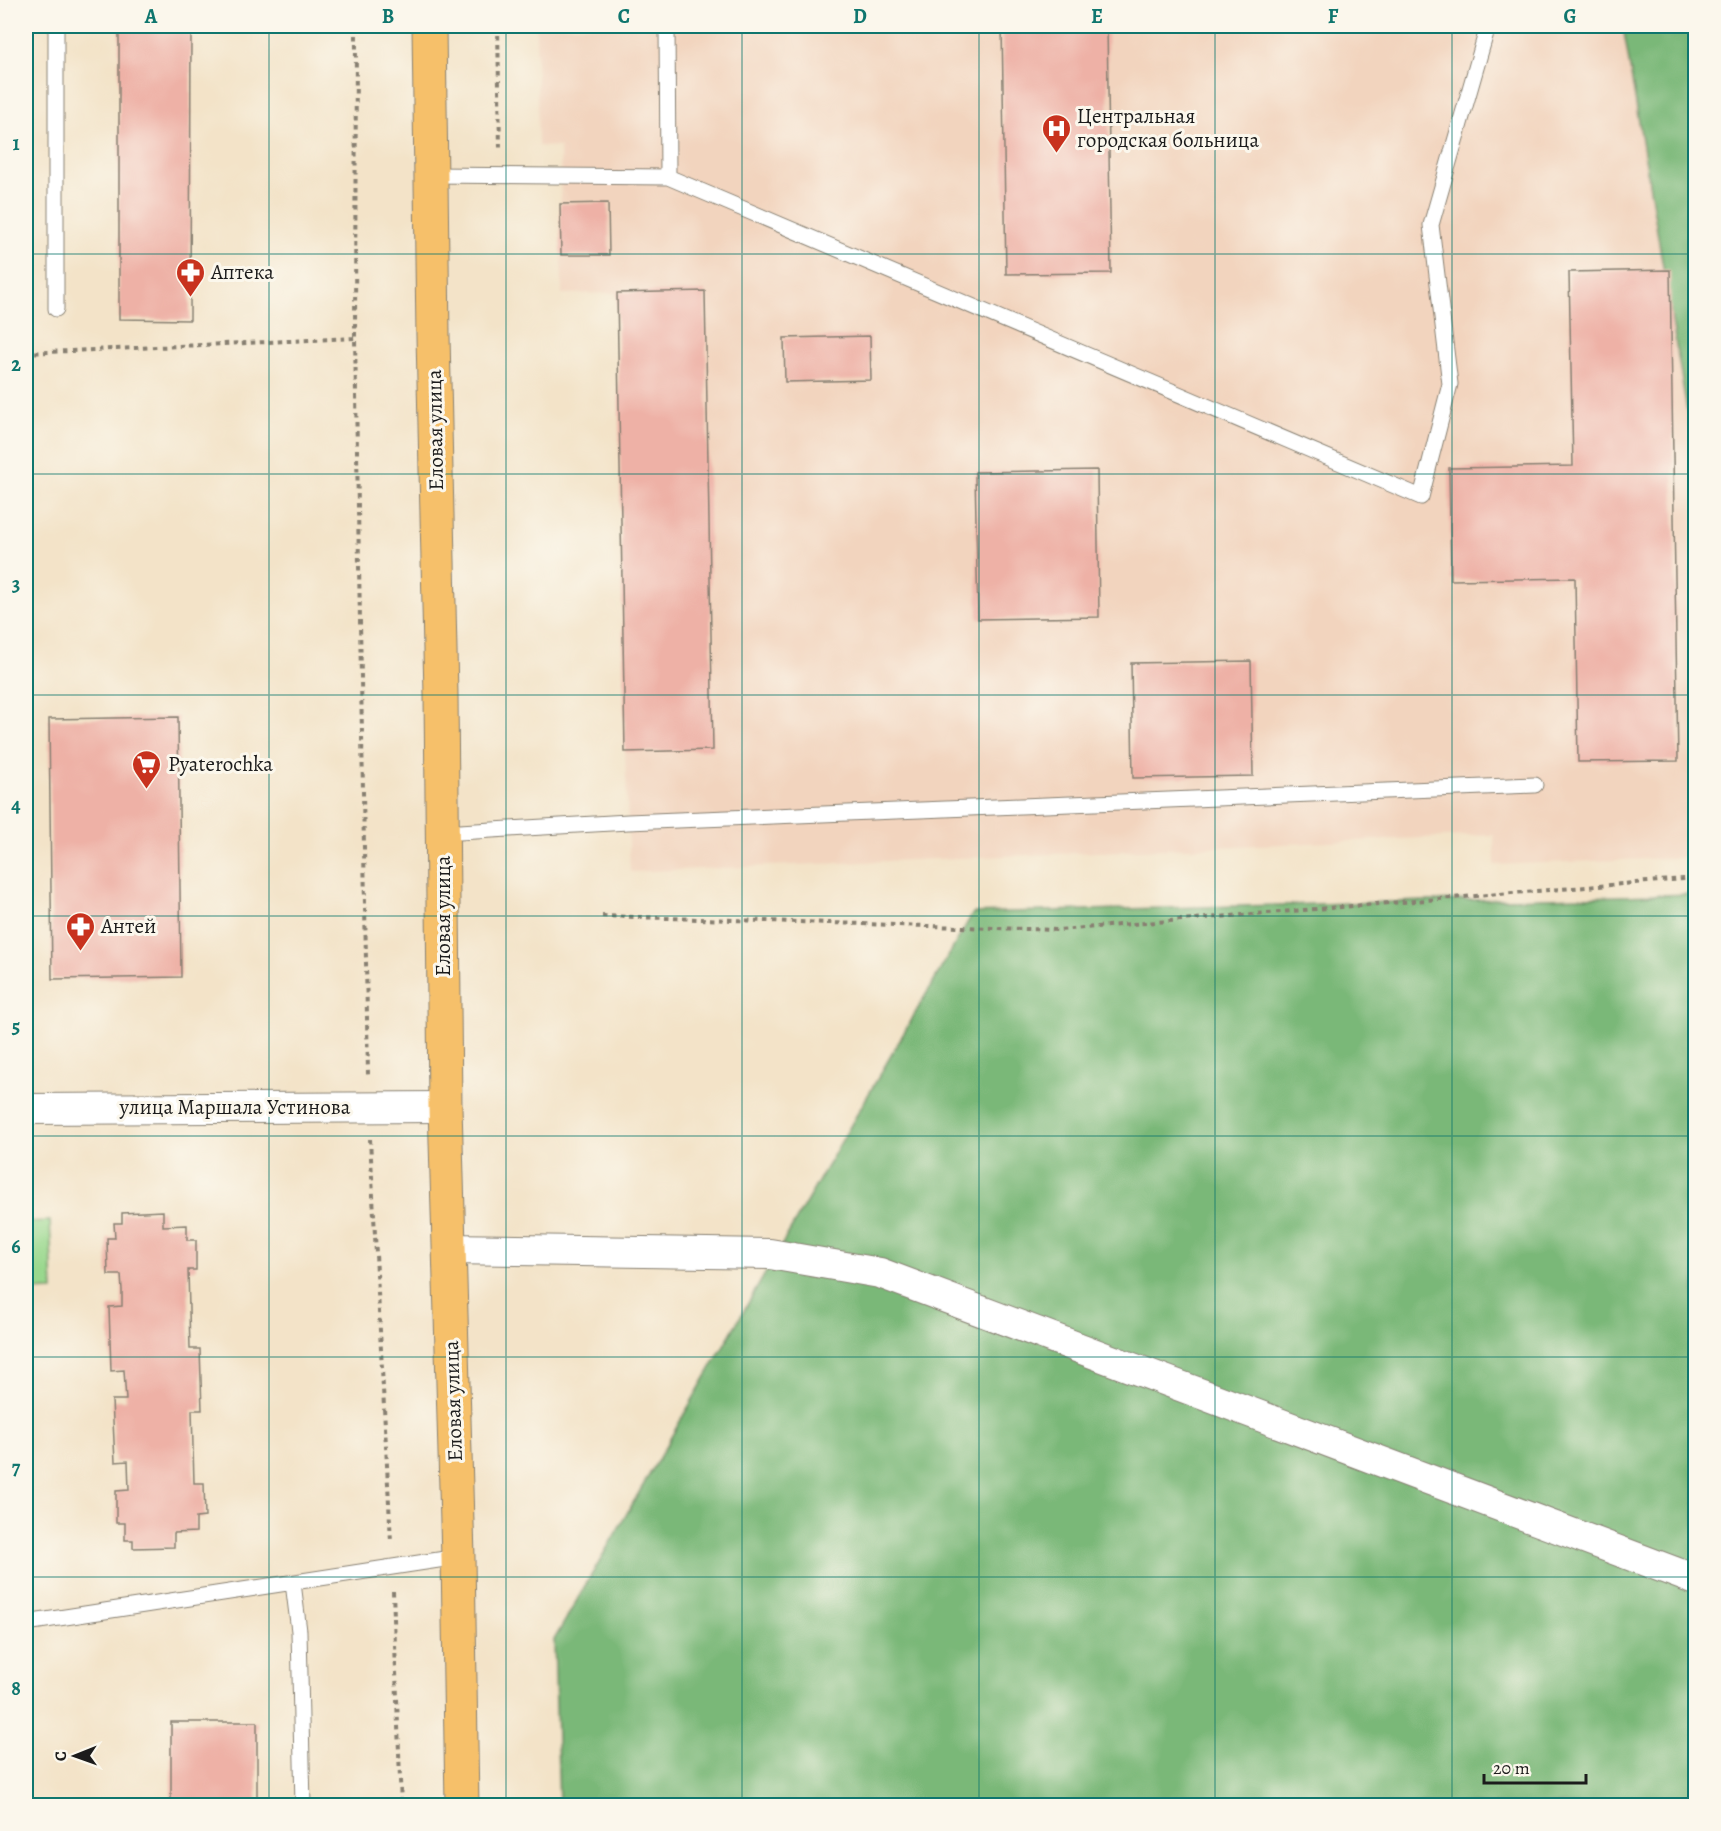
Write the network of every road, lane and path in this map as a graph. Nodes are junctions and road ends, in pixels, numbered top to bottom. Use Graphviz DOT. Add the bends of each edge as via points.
graph roads {
  1 [pos="56,26"];
  2 [pos="356,26"];
  3 [pos="429,26"];
  4 [pos="498,26"];
  5 [pos="667,26"];
  6 [pos="1488,26"];
  7 [pos="431,175"];
  8 [pos="500,175"];
  9 [pos="668,177"];
  10 [pos="56,309"];
  11 [pos="355,338"];
  12 [pos="26,352"];
  13 [pos="1535,785"];
  14 [pos="443,833"];
  15 [pos="1695,878"];
  16 [pos="602,916"];
  17 [pos="369,1106"];
  18 [pos="445,1107"];
  19 [pos="26,1109"];
  20 [pos="448,1249"];
  21 [pos="458,1557"];
  22 [pos="393,1567"];
  23 [pos="1695,1580"];
  24 [pos="293,1582"];
  25 [pos="26,1623"];
  26 [pos="303,1806"];
  27 [pos="400,1806"];
  28 [pos="462,1806"];
  1 -- 10 [label="lane"];
  2 -- 11 [label="path"];
  3 -- 7 [label="main road, Еловая улица"];
  4 -- 8 [label="path"];
  5 -- 9 [label="lane"];
  6 -- 9 [label="lane" via="1431,225 1450,384 1421,497"];
  7 -- 8 [label="lane"];
  7 -- 14 [label="main road, Еловая улица"];
  8 -- 9 [label="lane"];
  11 -- 12 [label="path"];
  11 -- 17 [label="path"];
  13 -- 14 [label="lane" via="640,821"];
  14 -- 18 [label="main road, Еловая улица"];
  15 -- 16 [label="path" via="1059,930"];
  17 -- 18 [label="street, улица Маршала Устинова"];
  17 -- 19 [label="street, улица Маршала Устинова"];
  17 -- 22 [label="path"];
  18 -- 20 [label="main road, Еловая улица"];
  20 -- 21 [label="main road, Еловая улица"];
  20 -- 23 [label="street" via="770,1254 880,1273"];
  21 -- 22 [label="lane"];
  21 -- 28 [label="main road, Еловая улица"];
  22 -- 24 [label="lane"];
  22 -- 27 [label="path"];
  24 -- 25 [label="lane"];
  24 -- 26 [label="lane" via="299,1631"];
}
